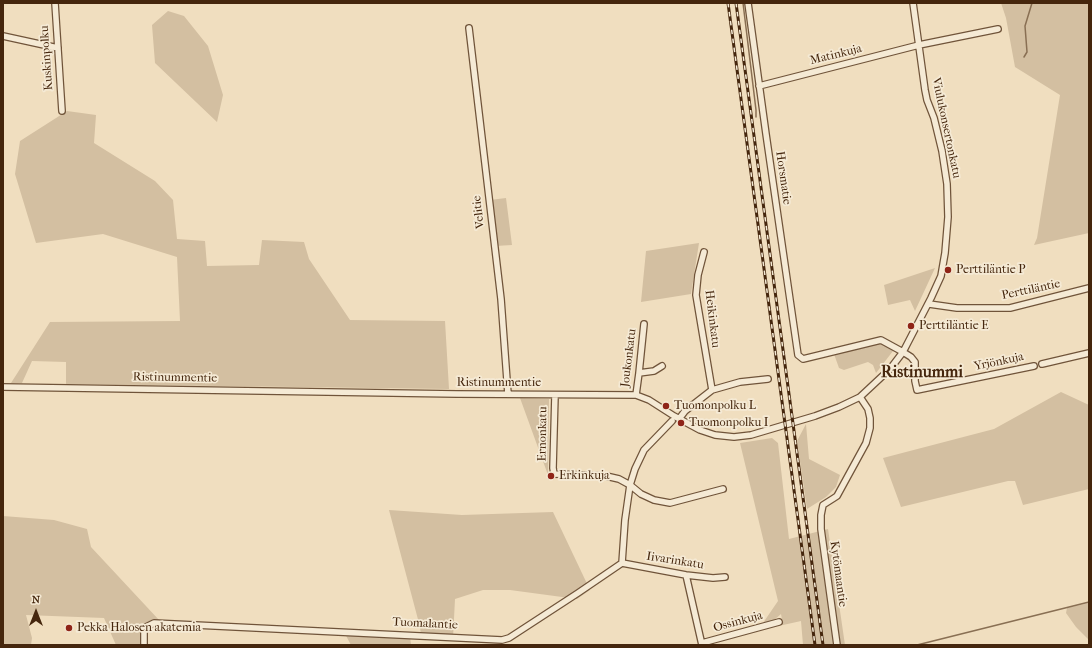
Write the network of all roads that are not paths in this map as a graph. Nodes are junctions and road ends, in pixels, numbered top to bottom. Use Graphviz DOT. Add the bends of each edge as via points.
graph roads {
  1 [pos="55,3"];
  2 [pos="748,3"];
  3 [pos="913,3"];
  4 [pos="468,28"];
  5 [pos="998,29"];
  6 [pos="3,36"];
  7 [pos="919,45"];
  8 [pos="58,48"];
  9 [pos="759,86"];
  10 [pos="62,111"];
  11 [pos="704,252"];
  12 [pos="1089,288"];
  13 [pos="929,304"];
  14 [pos="644,324"];
  15 [pos="903,352"];
  16 [pos="1089,353"];
  17 [pos="1042,364"];
  18 [pos="662,366"];
  19 [pos="1034,366"];
  20 [pos="640,373"];
  21 [pos="768,379"];
  22 [pos="3,387"];
  23 [pos="712,390"];
  24 [pos="508,394"];
  25 [pos="554,395"];
  26 [pos="636,395"];
  27 [pos="860,397"];
  28 [pos="679,418"];
  29 [pos="672,421"];
  30 [pos="630,485"];
  31 [pos="723,489"];
  32 [pos="622,563"];
  33 [pos="686,575"];
  34 [pos="724,577"];
  35 [pos="779,622"];
  36 [pos="702,644"];
  37 [pos="144,645"];
  38 [pos="837,645"];
  1 -- 8 [label="street, Kuskinpolku"];
  2 -- 9 [label="street, Horsmatie"];
  3 -- 7 [label="street, Viulukonsertonkatu"];
  4 -- 24 [label="street, Velitie" via="501,299"];
  5 -- 7 [label="street, Matinkuja"];
  6 -- 8 [label="street"];
  7 -- 9 [label="street, Matinkuja"];
  7 -- 13 [label="street, Viulukonsertonkatu" via="927,100 942,151 947,184 945,253 941,276"];
  8 -- 10 [label="street, Kuskinpolku"];
  9 -- 15 [label="street, Horsmatie" via="798,356 803,359 881,340"];
  11 -- 23 [label="street, Heikinkatu" via="696,295"];
  12 -- 13 [label="street, Perttiläntie" via="1010,308 957,308"];
  13 -- 15 [label="street, Ristinummentie"];
  14 -- 20 [label="street, Joukonkatu"];
  15 -- 19 [label="street, Yrjönkuja" via="915,362 917,390"];
  15 -- 27 [label="street, Ristinummentie" via="890,369"];
  16 -- 17 [label="street"];
  18 -- 20 [label="street"];
  20 -- 26 [label="street, Joukonkatu"];
  21 -- 23 [label="street" via="740,382"];
  22 -- 24 [label="street, Ristinummentie"];
  23 -- 28 [label="street"];
  24 -- 25 [label="street, Ristinummentie"];
  25 -- 26 [label="street, Ristinummentie"];
  25 -- 30 [label="street, Ernonkatu" via="554,474 606,476"];
  26 -- 28 [label="street, Ristinummentie" via="650,400"];
  27 -- 28 [label="street, Ristinummentie" via="815,416 751,435 734,437 700,430"];
  27 -- 38 [label="street, Kytömaantie" via="868,409 870,418 866,443 837,496 823,505 821,515"];
  29 -- 30 [label="street" via="644,450"];
  30 -- 31 [label="street" via="654,500 670,503"];
  30 -- 32 [label="street"];
  32 -- 33 [label="street, Iivarinkatu"];
  32 -- 37 [label="street, Tuomalantie" via="509,638 502,640 154,623 146,627"];
  33 -- 34 [label="street, Iivarinkatu"];
  33 -- 36 [label="street"];
  35 -- 36 [label="street, Ossinkuja"];
}
